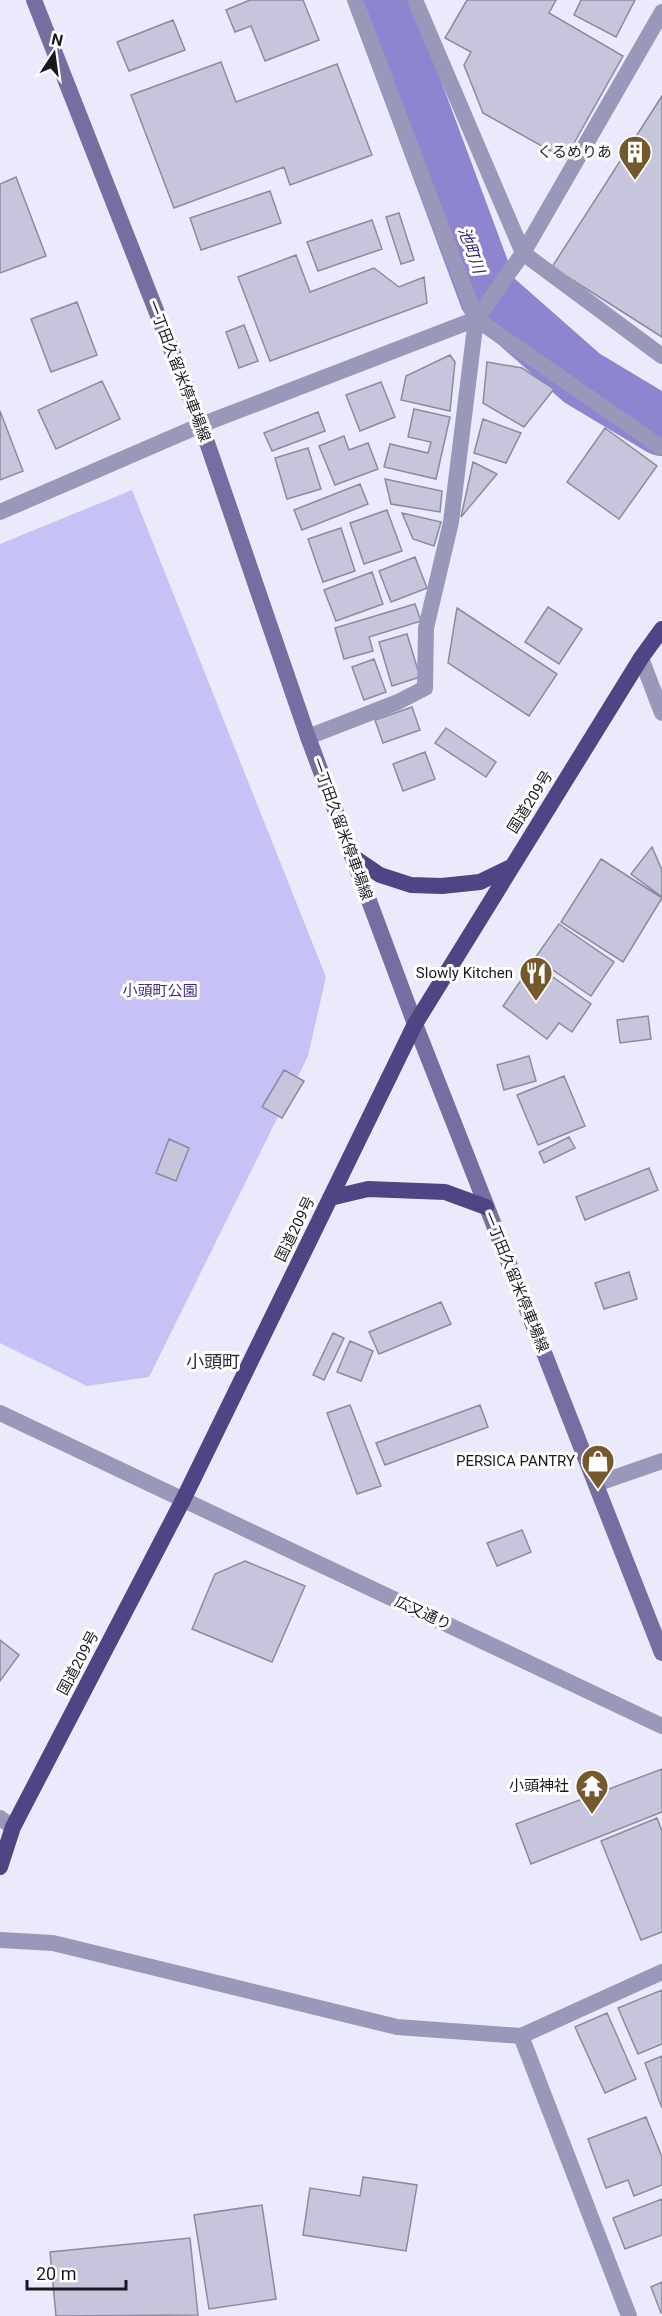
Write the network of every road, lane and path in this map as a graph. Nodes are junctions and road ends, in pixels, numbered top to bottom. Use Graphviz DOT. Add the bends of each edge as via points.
graph roads {
  1 [pos="34,0"];
  2 [pos="355,0"];
  3 [pos="415,0"];
  4 [pos="662,12"];
  5 [pos="523,253"];
  6 [pos="476,319"];
  7 [pos="662,356"];
  8 [pos="201,425"];
  9 [pos="662,448"];
  10 [pos="0,512"];
  11 [pos="662,629"];
  12 [pos="641,658"];
  13 [pos="662,713"];
  14 [pos="308,737"];
  15 [pos="352,856"];
  16 [pos="512,866"];
  17 [pos="414,1024"];
  18 [pos="330,1198"];
  19 [pos="486,1207"];
  20 [pos="0,1413"];
  21 [pos="662,1461"];
  22 [pos="596,1484"];
  23 [pos="183,1500"];
  24 [pos="662,1653"];
  25 [pos="662,1726"];
  26 [pos="6,1822"];
  27 [pos="0,1867"];
  28 [pos="0,1940"];
  29 [pos="662,1972"];
  30 [pos="521,2036"];
  31 [pos="629,2316"];
  1 -- 8 [label="main road, 一丁田久留米停車場線"];
  2 -- 6 [label="street"];
  3 -- 5 [label="street"];
  4 -- 5 [label="street"];
  5 -- 6 [label="street"];
  5 -- 7 [label="street"];
  6 -- 8 [label="street"];
  6 -- 9 [label="street"];
  6 -- 14 [label="street" via="451,522 426,628 425,688"];
  8 -- 10 [label="street"];
  8 -- 14 [label="main road, 一丁田久留米停車場線"];
  11 -- 12 [label="highway, 国道209号"];
  12 -- 13 [label="street"];
  12 -- 16 [label="highway, 国道209号"];
  14 -- 15 [label="main road, 一丁田久留米停車場線"];
  15 -- 16 [label="highway" via="380,874 411,885 480,882"];
  15 -- 17 [label="main road, 一丁田久留米停車場線"];
  16 -- 17 [label="highway, 国道209号"];
  17 -- 18 [label="highway, 国道209号"];
  17 -- 19 [label="main road, 一丁田久留米停車場線"];
  18 -- 19 [label="highway" via="368,1189 445,1192"];
  18 -- 23 [label="highway, 国道209号"];
  19 -- 22 [label="main road, 一丁田久留米停車場線"];
  20 -- 23 [label="street, 広又通り"];
  21 -- 22 [label="street"];
  22 -- 24 [label="main road, 一丁田久留米停車場線"];
  23 -- 25 [label="street, 広又通り"];
  23 -- 26 [label="highway, 国道209号"];
  26 -- 27 [label="highway, 国道209号"];
  28 -- 30 [label="street" via="53,1943 397,2026"];
  29 -- 30 [label="street"];
  30 -- 31 [label="street"];
}
